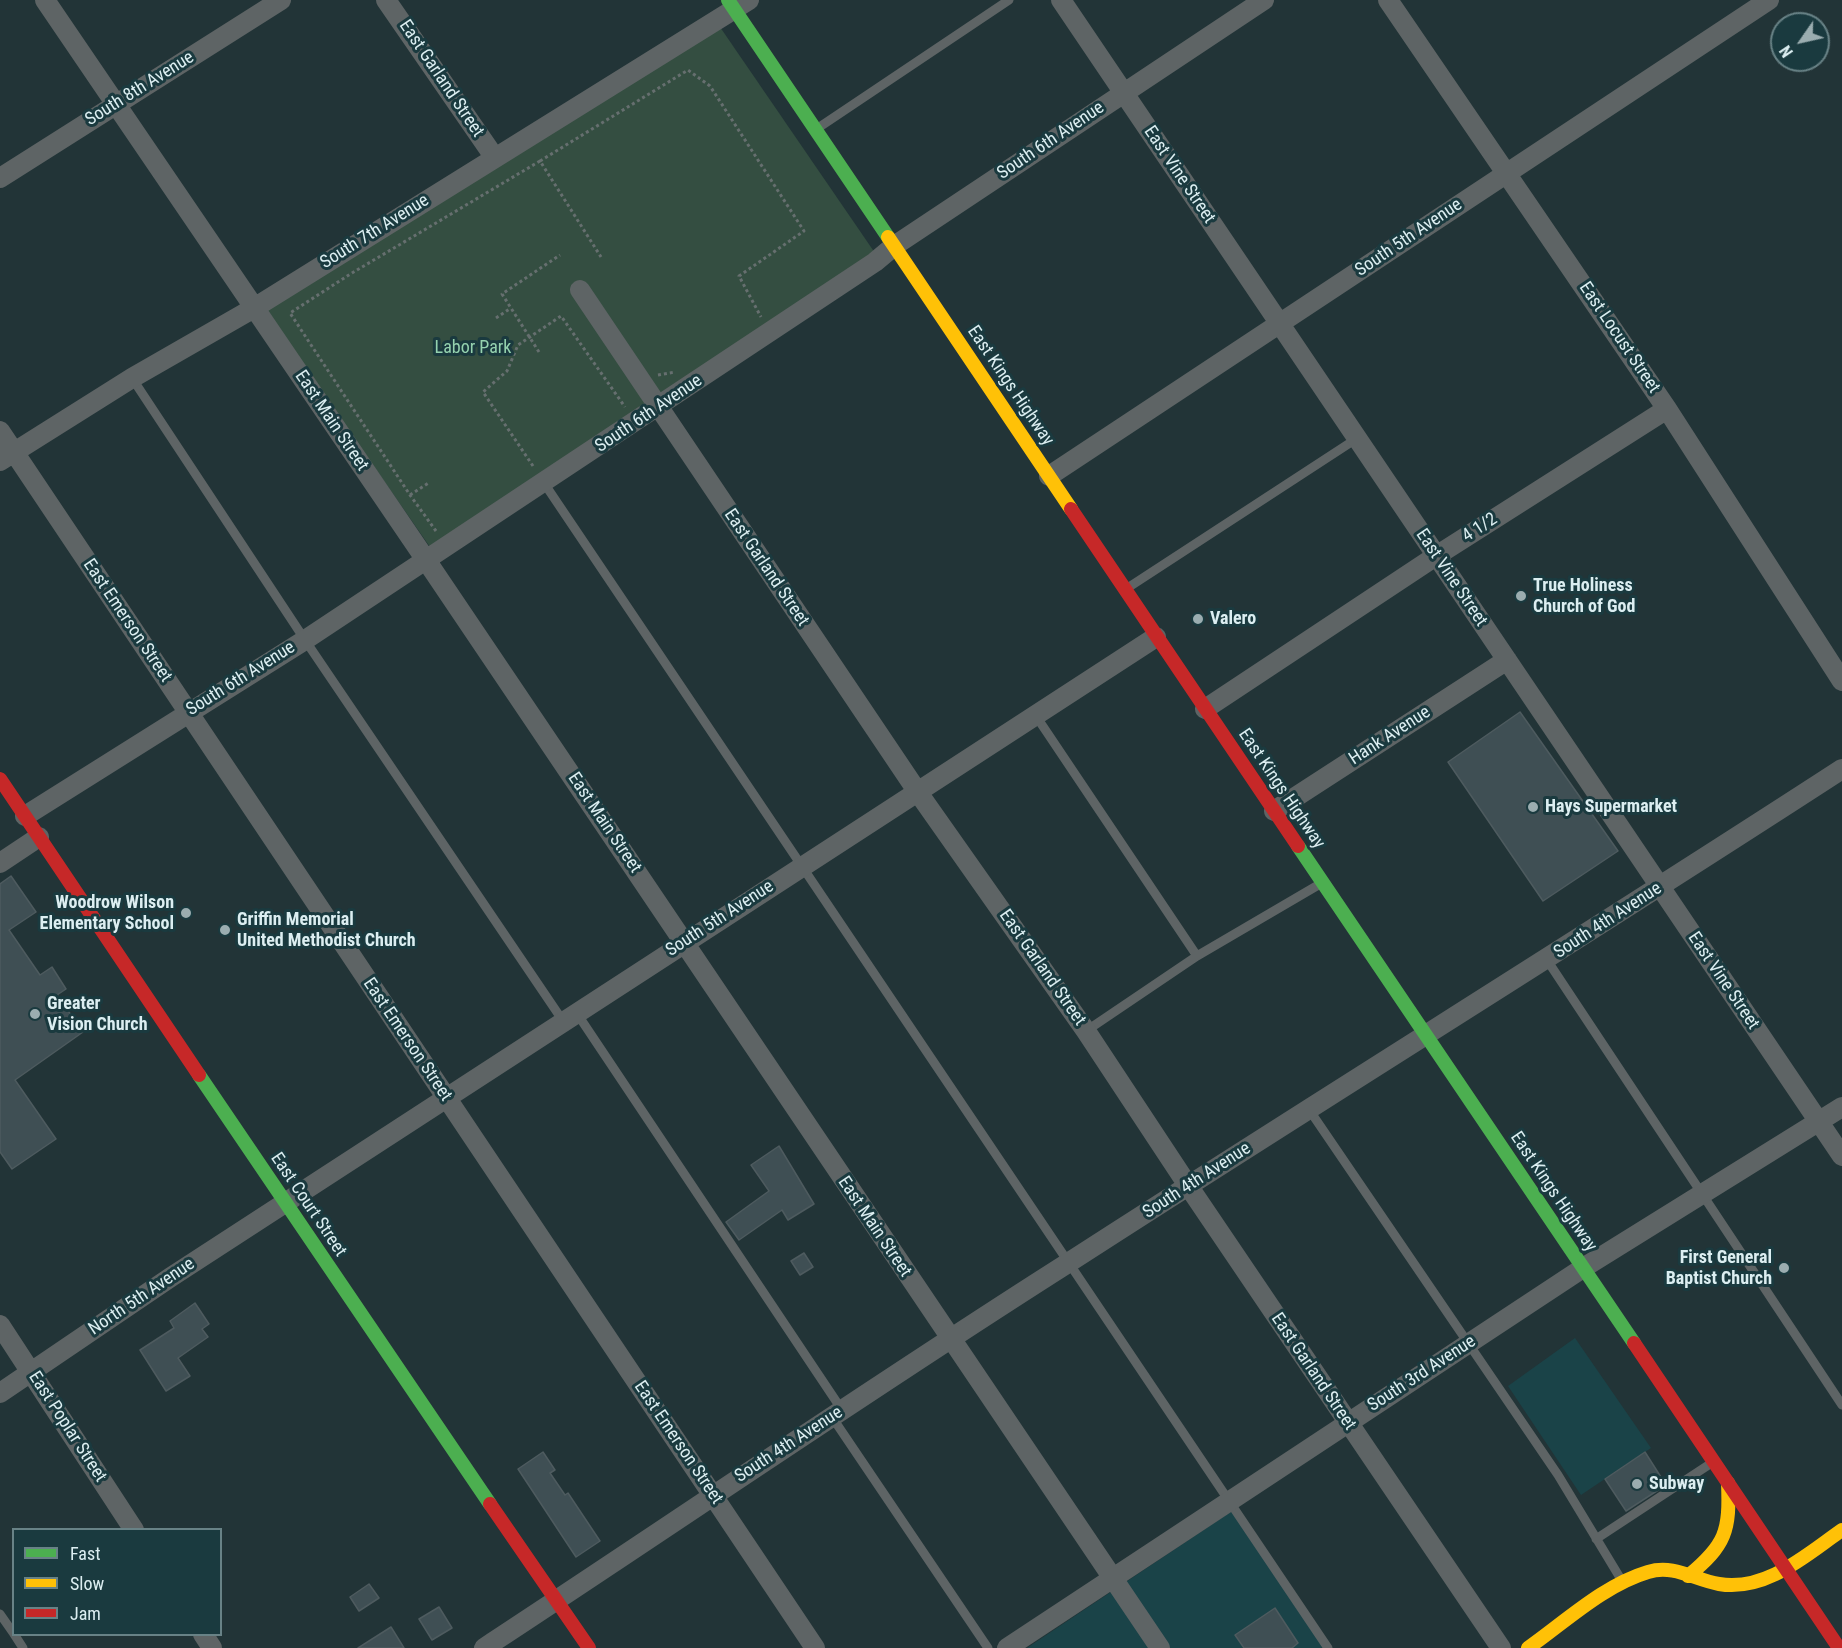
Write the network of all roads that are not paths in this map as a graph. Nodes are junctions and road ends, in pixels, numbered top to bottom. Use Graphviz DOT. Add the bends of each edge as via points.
graph roads {
  1 [pos="45,0"];
  2 [pos="282,0"];
  3 [pos="386,0"];
  4 [pos="1009,0"];
  5 [pos="1060,0"];
  6 [pos="1264,0"];
  7 [pos="1388,0"];
  8 [pos="1769,0"];
  9 [pos="737,3"];
  10 [pos="1123,93"];
  11 [pos="116,104"];
  12 [pos="816,130"];
  13 [pos="495,158"];
  14 [pos="1508,173"];
  15 [pos="0,178"];
  16 [pos="894,246"];
  17 [pos="580,290"];
  18 [pos="254,308"];
  19 [pos="1280,324"];
  20 [pos="132,378"];
  21 [pos="658,408"];
  22 [pos="1667,409"];
  23 [pos="0,431"];
  24 [pos="1356,440"];
  25 [pos="7,457"];
  26 [pos="539,476"];
  27 [pos="1049,476"];
  28 [pos="1436,556"];
  29 [pos="426,560"];
  30 [pos="1125,590"];
  31 [pos="1156,637"];
  32 [pos="305,640"];
  33 [pos="1507,660"];
  34 [pos="1842,681"];
  35 [pos="1205,709"];
  36 [pos="187,712"];
  37 [pos="1036,716"];
  38 [pos="1842,769"];
  39 [pos="0,779"];
  40 [pos="917,791"];
  41 [pos="1274,811"];
  42 [pos="25,816"];
  43 [pos="39,837"];
  44 [pos="0,863"];
  45 [pos="801,867"];
  46 [pos="1323,883"];
  47 [pos="1659,888"];
  48 [pos="684,943"];
  49 [pos="1197,956"];
  50 [pos="1547,960"];
  51 [pos="570,1017"];
  52 [pos="1086,1031"];
  53 [pos="1425,1034"];
  54 [pos="447,1099"];
  55 [pos="1842,1107"];
  56 [pos="1308,1108"];
  57 [pos="1819,1122"];
  58 [pos="1842,1156"];
  59 [pos="1188,1187"];
  60 [pos="1702,1195"];
  61 [pos="285,1203"];
  62 [pos="1069,1262"];
  63 [pos="1582,1268"];
  64 [pos="0,1325"];
  65 [pos="950,1340"];
  66 [pos="1469,1344"];
  67 [pos="31,1372"];
  68 [pos="0,1393"];
  69 [pos="1842,1405"];
  70 [pos="837,1413"];
  71 [pos="1348,1422"];
  72 [pos="1714,1462"];
  73 [pos="1728,1483"];
  74 [pos="713,1495"];
  75 [pos="1230,1502"];
  76 [pos="133,1528"];
  77 [pos="1842,1530"];
  78 [pos="1596,1539"];
  79 [pos="1785,1568"];
  80 [pos="1688,1576"];
  81 [pos="1112,1577"];
  82 [pos="1623,1583"];
  83 [pos="557,1600"];
  84 [pos="0,1614"];
  85 [pos="12,1631"];
  86 [pos="484,1648"];
  87 [pos="589,1648"];
  88 [pos="815,1648"];
  89 [pos="988,1648"];
  90 [pos="1007,1648"];
  91 [pos="1160,1648"];
  92 [pos="1328,1648"];
  93 [pos="1501,1648"];
  94 [pos="1528,1648"];
  95 [pos="1839,1648"];
  1 -- 11 [label="street, East Main Street"];
  2 -- 11 [label="street, South 8th Avenue"];
  3 -- 13 [label="street, East Garland Street"];
  4 -- 12 [label="lane"];
  5 -- 10 [label="street, East Vine Street"];
  6 -- 10 [label="street, South 6th Avenue"];
  7 -- 14 [label="street, East Locust Street"];
  8 -- 14 [label="street, South 5th Avenue"];
  9 -- 12 [label="main road, East Kings Highway"];
  9 -- 13 [label="street, South 7th Avenue"];
  10 -- 16 [label="street, South 6th Avenue"];
  10 -- 19 [label="street, East Vine Street"];
  11 -- 15 [label="street, South 8th Avenue"];
  11 -- 18 [label="street, East Main Street"];
  12 -- 16 [label="main road, East Kings Highway"];
  13 -- 18 [label="street, South 7th Avenue"];
  14 -- 19 [label="street, South 5th Avenue"];
  14 -- 22 [label="street, East Locust Street"];
  16 -- 21 [label="street, South 6th Avenue"];
  16 -- 27 [label="main road, East Kings Highway"];
  17 -- 21 [label="street, East Garland Street"];
  18 -- 20 [label="street, South 7th Avenue"];
  18 -- 29 [label="street, East Main Street"];
  19 -- 24 [label="street, East Vine Street"];
  19 -- 27 [label="street, South 5th Avenue"];
  20 -- 25 [label="street, South 7th Avenue"];
  20 -- 32 [label="lane"];
  21 -- 26 [label="street, South 6th Avenue"];
  21 -- 40 [label="street, East Garland Street"];
  22 -- 28 [label="street, 4 1/2"];
  22 -- 34 [label="street, East Locust Street"];
  23 -- 25 [label="street, East Emerson Street"];
  24 -- 28 [label="street, East Vine Street"];
  24 -- 30 [label="lane"];
  25 -- 36 [label="street, East Emerson Street"];
  26 -- 29 [label="street, South 6th Avenue"];
  26 -- 45 [label="lane"];
  27 -- 30 [label="main road, East Kings Highway"];
  28 -- 33 [label="street, East Vine Street"];
  28 -- 35 [label="street, 4 1/2"];
  29 -- 32 [label="street, South 6th Avenue"];
  29 -- 48 [label="street, East Main Street"];
  30 -- 31 [label="main road, East Kings Highway"];
  31 -- 35 [label="main road, East Kings Highway"];
  31 -- 37 [label="street, South 5th Avenue"];
  32 -- 36 [label="street, South 6th Avenue"];
  32 -- 51 [label="lane"];
  33 -- 41 [label="street, Hank Avenue"];
  33 -- 47 [label="street, East Vine Street"];
  35 -- 41 [label="main road, East Kings Highway"];
  36 -- 42 [label="street, South 6th Avenue"];
  36 -- 54 [label="street, East Emerson Street"];
  37 -- 40 [label="street, South 5th Avenue"];
  37 -- 49 [label="lane"];
  38 -- 47 [label="street, South 4th Avenue"];
  39 -- 42 [label="main road, East Court Street"];
  40 -- 45 [label="street, South 5th Avenue"];
  40 -- 52 [label="street, East Garland Street"];
  41 -- 46 [label="main road, East Kings Highway"];
  42 -- 43 [label="main road, East Court Street"];
  43 -- 44 [label="street"];
  43 -- 61 [label="main road, East Court Street"];
  45 -- 48 [label="street, South 5th Avenue"];
  45 -- 62 [label="lane"];
  46 -- 49 [label="lane"];
  46 -- 53 [label="main road, East Kings Highway"];
  47 -- 50 [label="street, South 4th Avenue"];
  47 -- 57 [label="street, East Vine Street"];
  48 -- 51 [label="street, South 5th Avenue"];
  48 -- 65 [label="street, East Main Street"];
  49 -- 52 [label="lane"];
  50 -- 53 [label="street, South 4th Avenue"];
  50 -- 60 [label="lane"];
  51 -- 54 [label="street, South 5th Avenue"];
  51 -- 70 [label="lane"];
  52 -- 59 [label="street, East Garland Street"];
  53 -- 56 [label="street, South 4th Avenue"];
  53 -- 63 [label="main road, East Kings Highway"];
  54 -- 61 [label="street, South 5th Avenue"];
  54 -- 74 [label="street, East Emerson Street"];
  55 -- 57 [label="street, South 3rd Avenue"];
  56 -- 59 [label="street, South 4th Avenue"];
  56 -- 66 [label="lane"];
  57 -- 58 [label="street, East Vine Street"];
  57 -- 60 [label="street, South 3rd Avenue"];
  59 -- 62 [label="street, South 4th Avenue"];
  59 -- 71 [label="street, East Garland Street"];
  60 -- 63 [label="street, South 3rd Avenue"];
  60 -- 69 [label="lane"];
  61 -- 67 [label="street, North 5th Avenue"];
  61 -- 83 [label="main road, East Court Street"];
  62 -- 65 [label="street, South 4th Avenue"];
  62 -- 75 [label="lane"];
  63 -- 66 [label="street, South 3rd Avenue"];
  63 -- 72 [label="main road, East Kings Highway"];
  64 -- 67 [label="street, East Poplar Street"];
  65 -- 70 [label="street, South 4th Avenue"];
  65 -- 81 [label="street, East Main Street"];
  66 -- 71 [label="street, South 3rd Avenue"];
  66 -- 78 [label="lane" via="1558,1475"];
  67 -- 68 [label="street, North 5th Avenue"];
  67 -- 76 [label="street, East Poplar Street"];
  70 -- 74 [label="street, South 4th Avenue"];
  70 -- 89 [label="lane"];
  71 -- 75 [label="street, South 3rd Avenue"];
  71 -- 93 [label="street, East Garland Street"];
  72 -- 73 [label="main road, East Kings Highway"];
  72 -- 78 [label="lane"];
  73 -- 79 [label="main road, East Kings Highway"];
  73 -- 80 [label="main road" via="1730,1524 1723,1544"];
  74 -- 83 [label="street, South 4th Avenue"];
  74 -- 88 [label="street, East Emerson Street"];
  75 -- 81 [label="street, South 3rd Avenue"];
  75 -- 92 [label="lane"];
  77 -- 79 [label="main road"];
  78 -- 82 [label="lane"];
  79 -- 80 [label="main road" via="1760,1581 1739,1585"];
  79 -- 95 [label="main road, East Kings Highway"];
  80 -- 82 [label="main road" via="1662,1569"];
  81 -- 90 [label="street, South 3rd Avenue"];
  81 -- 91 [label="street, East Main Street"];
  82 -- 94 [label="main road"];
  83 -- 86 [label="street, South 4th Avenue"];
  83 -- 87 [label="main road, East Court Street"];
  84 -- 85 [label="lane"];
}
